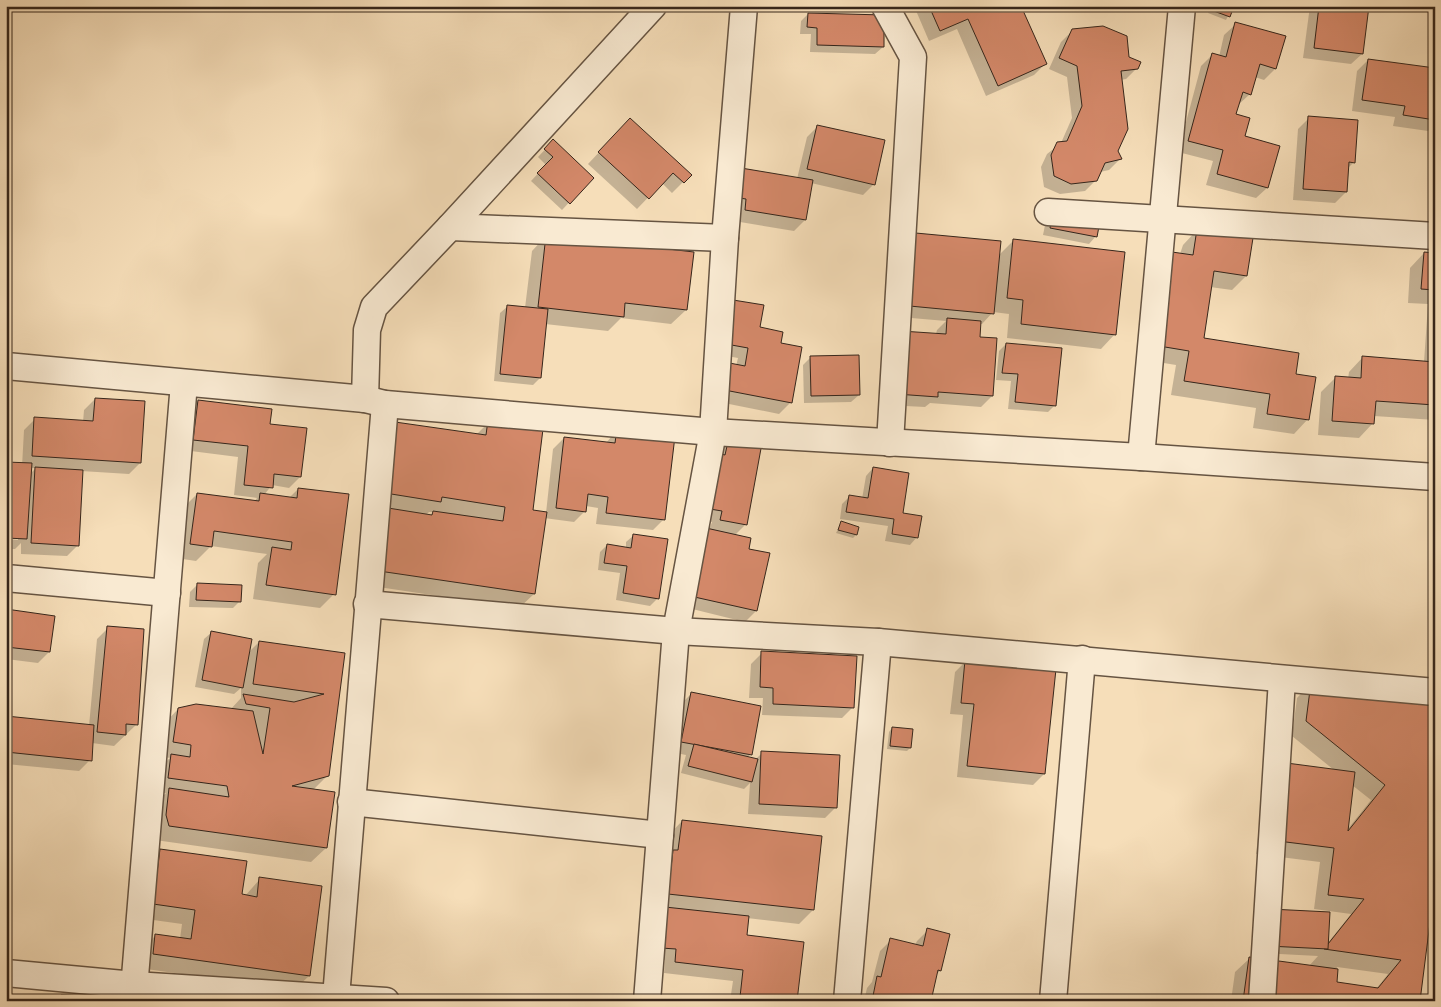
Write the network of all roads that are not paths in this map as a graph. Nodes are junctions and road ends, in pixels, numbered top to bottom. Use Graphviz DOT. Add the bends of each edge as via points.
graph roads {
  1 [pos="653,6"];
  2 [pos="744,6"];
  3 [pos="885,6"];
  4 [pos="1182,6"];
  5 [pos="1048,212"];
  6 [pos="1162,220"];
  7 [pos="450,227"];
  8 [pos="1435,236"];
  9 [pos="724,238"];
  10 [pos="6,366"];
  11 [pos="184,383"];
  12 [pos="375,402"];
  13 [pos="713,432"];
  14 [pos="890,443"];
  15 [pos="1141,457"];
  16 [pos="1435,477"];
  17 [pos="6,578"];
  18 [pos="167,593"];
  19 [pos="367,604"];
  20 [pos="676,631"];
  21 [pos="878,642"];
  22 [pos="1082,659"];
  23 [pos="1282,679"];
  24 [pos="1435,692"];
  25 [pos="351,802"];
  26 [pos="660,835"];
  27 [pos="6,973"];
  28 [pos="134,993"];
  29 [pos="336,997"];
  30 [pos="386,1001"];
  31 [pos="647,1001"];
  32 [pos="847,1001"];
  33 [pos="1053,1001"];
  34 [pos="1262,1001"];
  1 -- 7 [label="street"];
  2 -- 9 [label="street"];
  3 -- 14 [label="street" via="913,57"];
  4 -- 6 [label="street"];
  5 -- 6 [label="street"];
  6 -- 8 [label="street"];
  6 -- 15 [label="street"];
  7 -- 9 [label="street"];
  7 -- 12 [label="street" via="374,307 367,330"];
  9 -- 13 [label="street"];
  10 -- 11 [label="street"];
  11 -- 12 [label="street"];
  11 -- 18 [label="street"];
  12 -- 13 [label="street"];
  12 -- 19 [label="street"];
  13 -- 14 [label="street"];
  13 -- 20 [label="street"];
  14 -- 15 [label="street"];
  15 -- 16 [label="street"];
  17 -- 18 [label="street"];
  18 -- 28 [label="street"];
  19 -- 20 [label="street"];
  19 -- 25 [label="street"];
  20 -- 21 [label="street"];
  20 -- 26 [label="street"];
  21 -- 22 [label="street"];
  21 -- 32 [label="street"];
  22 -- 23 [label="street"];
  22 -- 33 [label="street"];
  23 -- 24 [label="street"];
  23 -- 34 [label="street"];
  25 -- 26 [label="street"];
  25 -- 29 [label="street"];
  26 -- 31 [label="street"];
  27 -- 28 [label="street"];
  28 -- 29 [label="street"];
  29 -- 30 [label="street"];
}
